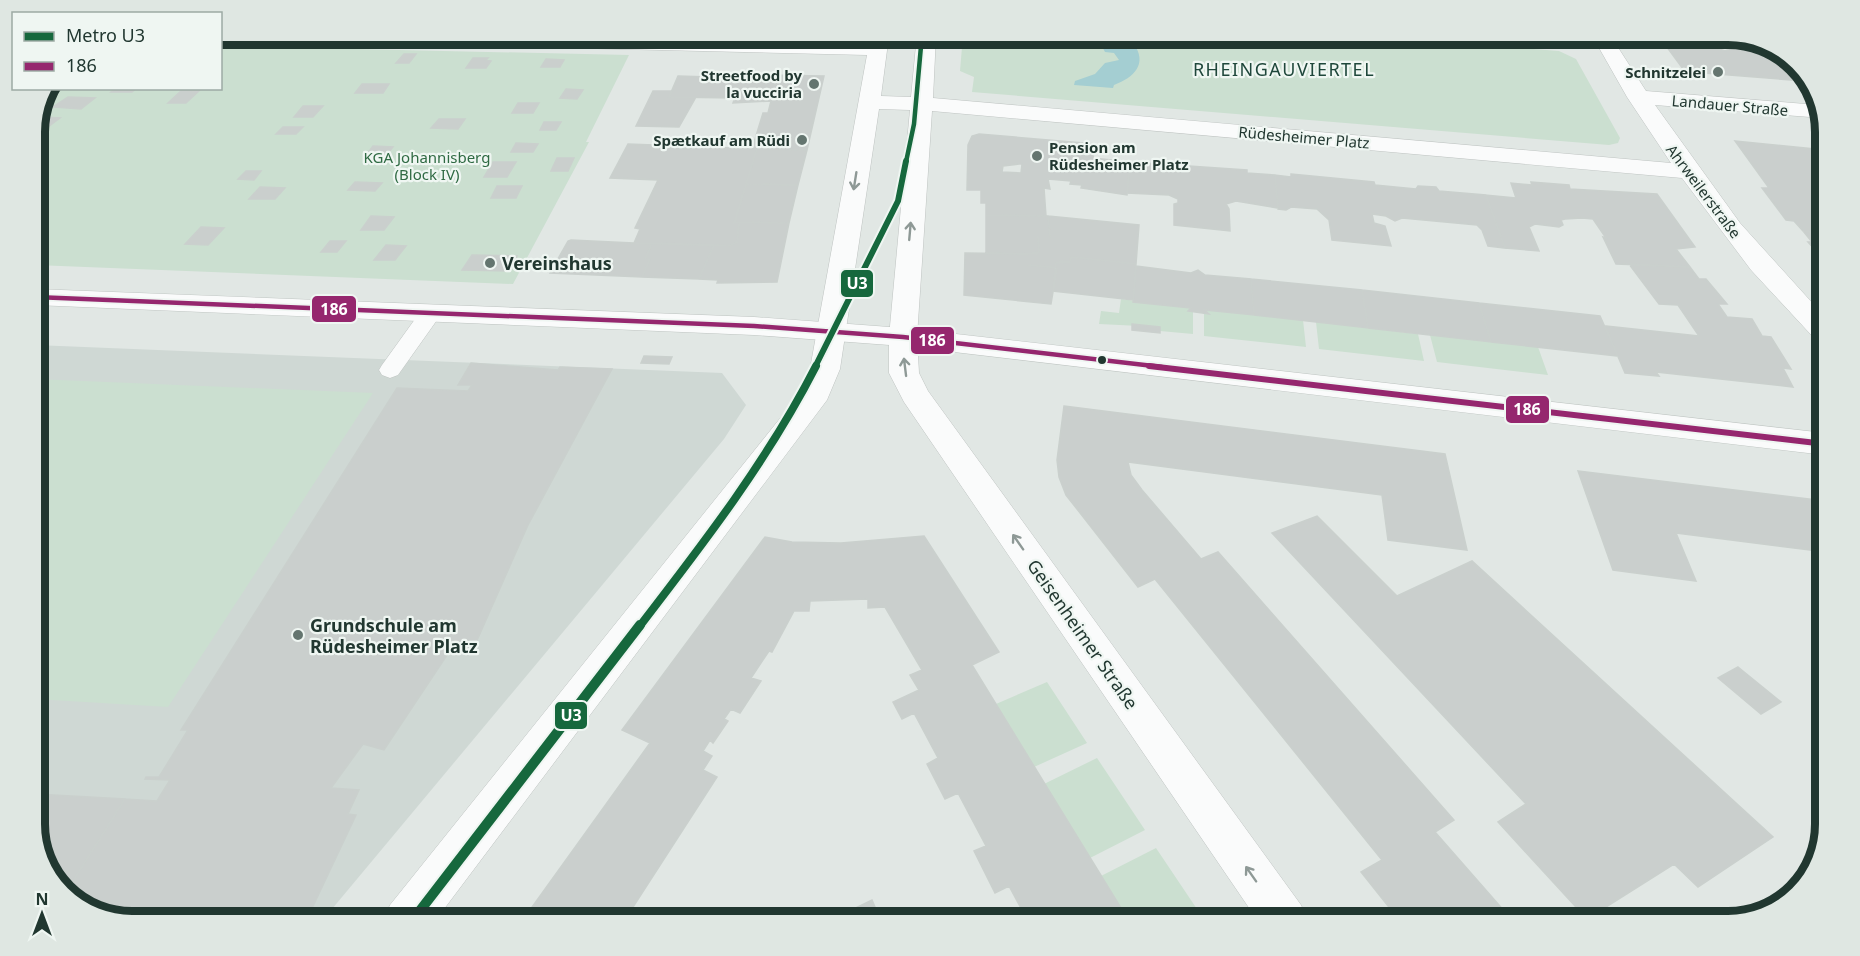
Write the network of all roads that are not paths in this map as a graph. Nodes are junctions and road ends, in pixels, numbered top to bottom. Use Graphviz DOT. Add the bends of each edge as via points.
graph roads {
  1 [pos="878,45"];
  2 [pos="926,45"];
  3 [pos="1607,45"];
  4 [pos="1638,98"];
  5 [pos="868,102"];
  6 [pos="921,103"];
  7 [pos="1812,111"];
  8 [pos="1687,171"];
  9 [pos="45,297"];
  10 [pos="431,313"];
  11 [pos="1815,323"];
  12 [pos="831,331"];
  13 [pos="903,337"];
  14 [pos="390,370"];
  15 [pos="1815,443"];
  16 [pos="414,911"];
  17 [pos="1278,911"];
  1 -- 5 [label="street"];
  2 -- 6 [label="street, Geisenheimer Straße"];
  3 -- 4 [label="street, Ahrweilerstraße"];
  4 -- 7 [label="street, Landauer Straße"];
  4 -- 8 [label="street, Ahrweilerstraße"];
  5 -- 6 [label="street, Rüdesheimer Platz"];
  5 -- 12 [label="street, one-way"];
  6 -- 8 [label="street, Rüdesheimer Platz"];
  13 -- 6 [label="street, Geisenheimer Straße, one-way"];
  8 -- 11 [label="street, Ahrweilerstraße" via="1780,290"];
  9 -- 10 [label="street"];
  10 -- 12 [label="street"];
  10 -- 14 [label="lane"];
  12 -- 13 [label="street"];
  12 -- 16 [label="street" via="823,379 812,400"];
  13 -- 15 [label="street"];
  17 -- 13 [label="street, Geisenheimer Straße, one-way" via="915,395 904,373"];
}
